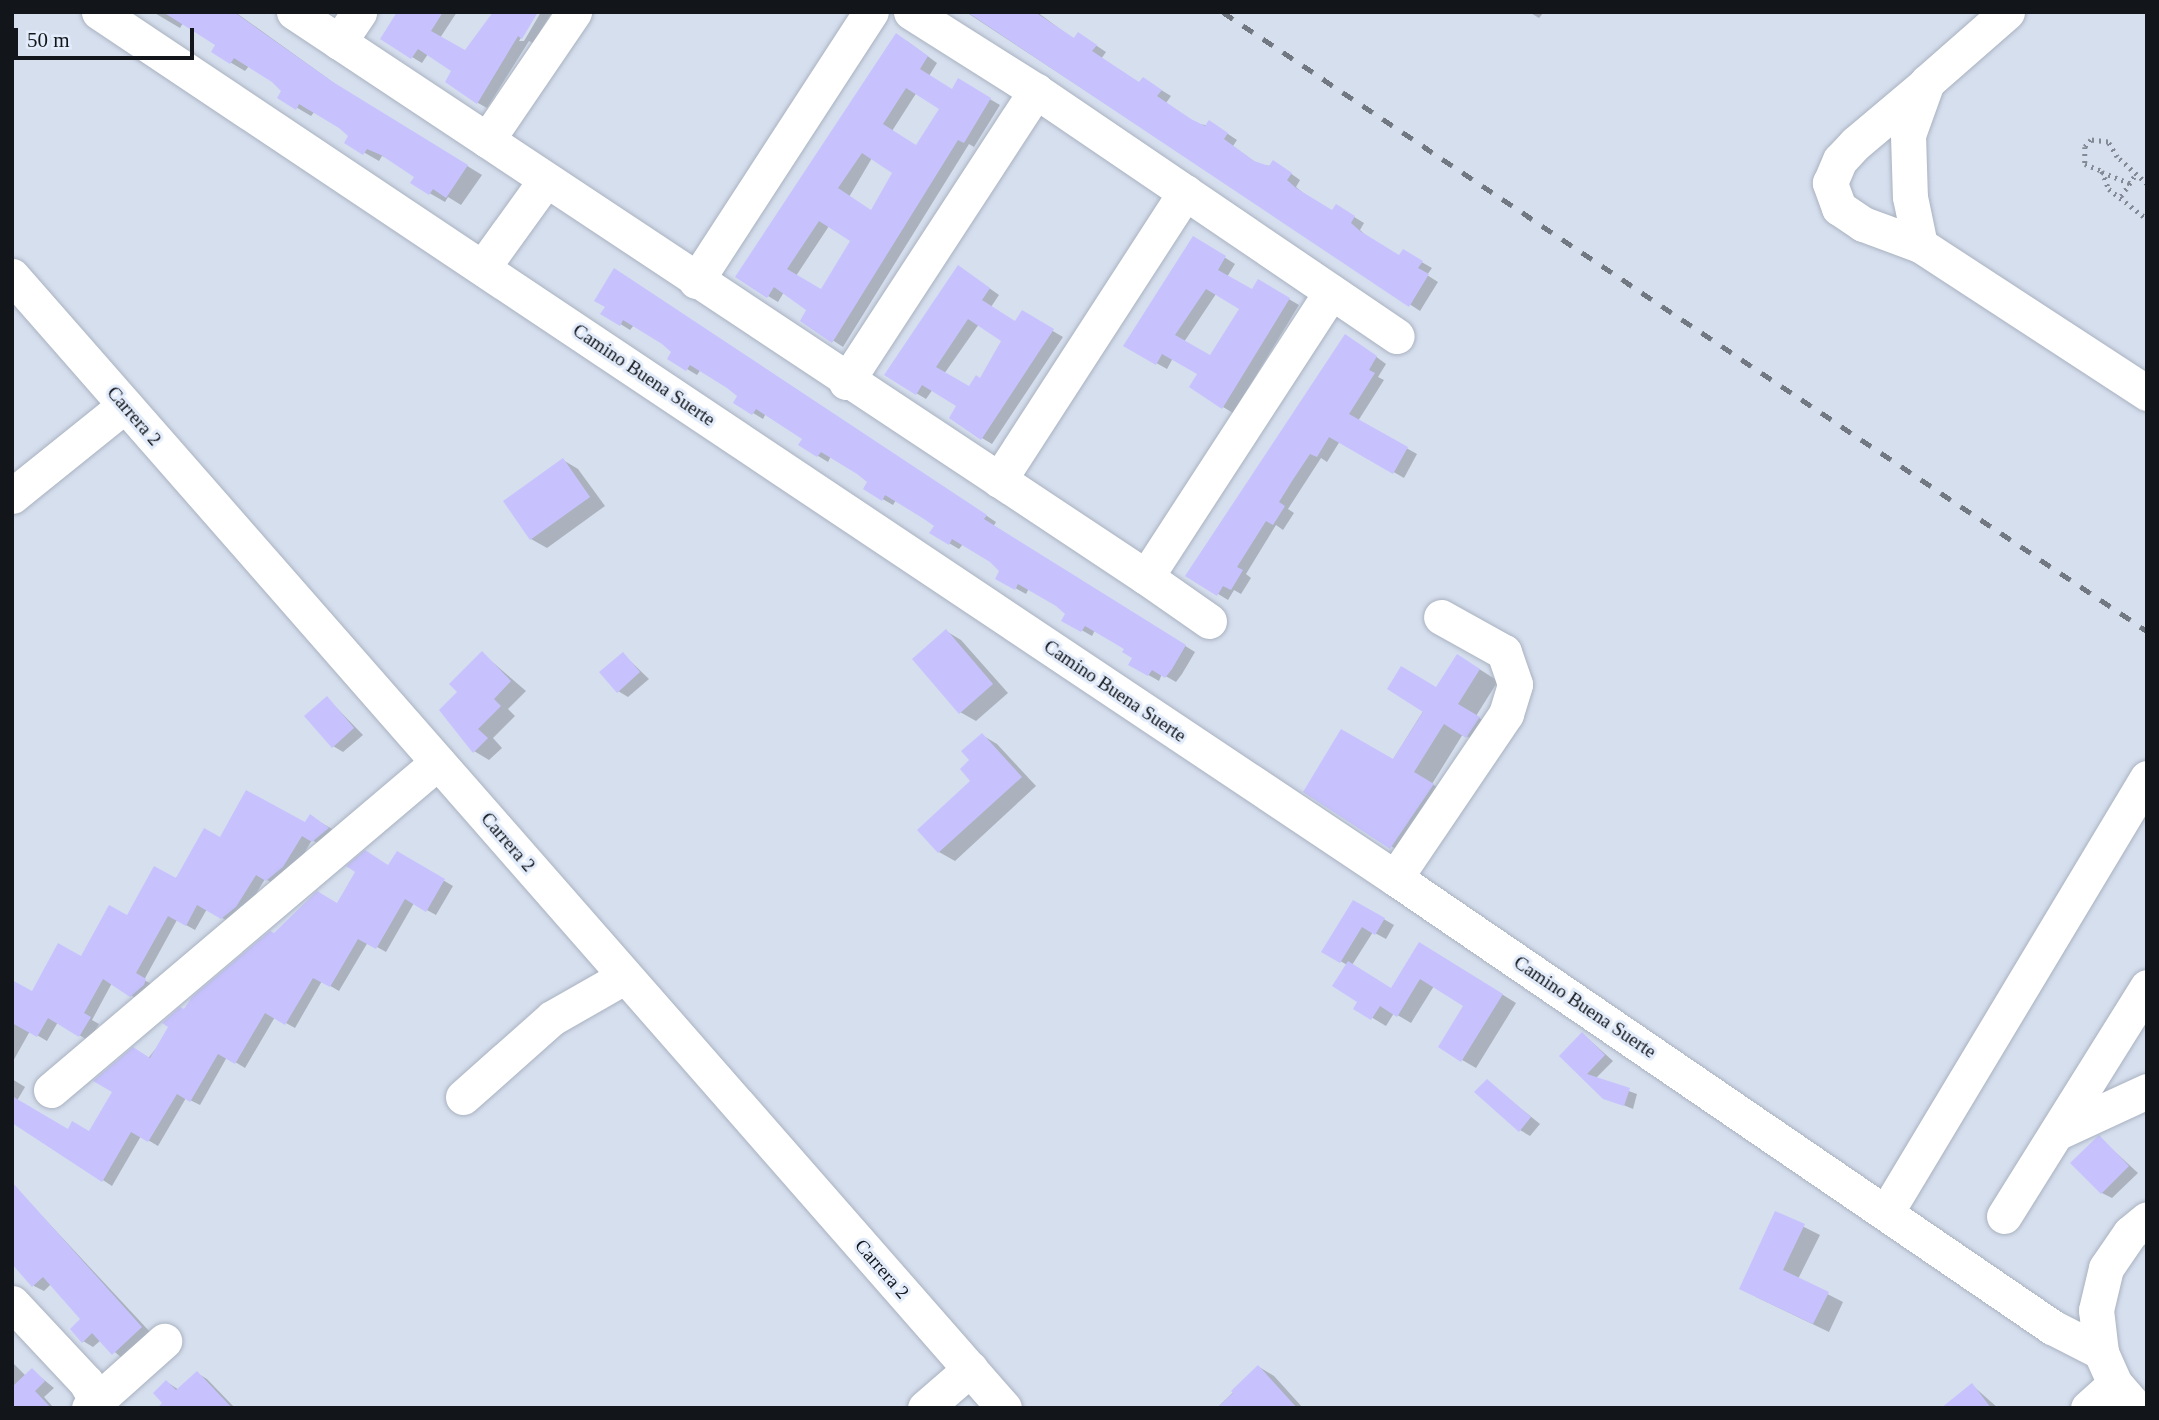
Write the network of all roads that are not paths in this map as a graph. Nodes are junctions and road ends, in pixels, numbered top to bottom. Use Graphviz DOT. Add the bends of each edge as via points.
graph roads {
  1 [pos="99,12"];
  2 [pos="294,12"];
  3 [pos="359,12"];
  4 [pos="575,12"];
  5 [pos="871,12"];
  6 [pos="911,12"];
  7 [pos="2007,12"];
  8 [pos="339,42"];
  9 [pos="1927,82"];
  10 [pos="1036,91"];
  11 [pos="487,140"];
  12 [pos="545,181"];
  13 [pos="1185,192"];
  14 [pos="1920,245"];
  15 [pos="484,267"];
  16 [pos="12,276"];
  17 [pos="696,281"];
  18 [pos="1331,292"];
  19 [pos="1397,337"];
  20 [pos="846,382"];
  21 [pos="2147,393"];
  22 [pos="125,405"];
  23 [pos="999,480"];
  24 [pos="12,496"];
  25 [pos="1146,577"];
  26 [pos="1441,617"];
  27 [pos="1209,621"];
  28 [pos="438,762"];
  29 [pos="2147,778"];
  30 [pos="1395,878"];
  31 [pos="624,977"];
  32 [pos="2145,995"];
  33 [pos="51,1090"];
  34 [pos="2147,1091"];
  35 [pos="463,1097"];
  36 [pos="2056,1133"];
  37 [pos="1887,1212"];
  38 [pos="2004,1216"];
  39 [pos="2147,1219"];
  40 [pos="12,1303"];
  41 [pos="164,1341"];
  42 [pos="2101,1352"];
  43 [pos="970,1369"];
  44 [pos="2129,1401"];
  45 [pos="92,1403"];
  46 [pos="925,1408"];
  47 [pos="1004,1408"];
  48 [pos="2088,1408"];
  1 -- 15 [label="street, Camino Buena Suerte"];
  2 -- 8 [label="street"];
  3 -- 8 [label="street"];
  4 -- 11 [label="street"];
  5 -- 17 [label="street"];
  6 -- 10 [label="street"];
  7 -- 9 [label="street"];
  8 -- 11 [label="street"];
  9 -- 14 [label="street" via="1909,135 1910,197"];
  9 -- 14 [label="street" via="1856,143 1840,160 1830,183 1839,208 1863,224"];
  10 -- 13 [label="street"];
  10 -- 20 [label="street"];
  11 -- 12 [label="street"];
  12 -- 15 [label="street"];
  12 -- 17 [label="street"];
  13 -- 18 [label="street"];
  13 -- 23 [label="street"];
  14 -- 21 [label="street"];
  15 -- 30 [label="street, Camino Buena Suerte"];
  16 -- 22 [label="street, Carrera 2"];
  17 -- 20 [label="street"];
  18 -- 19 [label="street"];
  18 -- 25 [label="street"];
  20 -- 23 [label="street"];
  22 -- 24 [label="street"];
  22 -- 28 [label="street, Carrera 2"];
  23 -- 25 [label="street"];
  25 -- 27 [label="street"];
  26 -- 30 [label="street" via="1504,652 1516,684 1506,714"];
  28 -- 31 [label="street, Carrera 2"];
  28 -- 33 [label="street"];
  29 -- 37 [label="street"];
  30 -- 37 [label="street, Camino Buena Suerte"];
  31 -- 35 [label="street" via="552,1018"];
  31 -- 43 [label="street, Carrera 2"];
  32 -- 36 [label="street"];
  34 -- 36 [label="street"];
  36 -- 38 [label="street"];
  37 -- 42 [label="street, Camino Buena Suerte" via="2052,1327"];
  39 -- 42 [label="street" via="2130,1233 2106,1268 2096,1310"];
  40 -- 45 [label="street" via="86,1382"];
  41 -- 45 [label="street"];
  42 -- 44 [label="street"];
  43 -- 46 [label="street"];
  43 -- 47 [label="street, Carrera 2"];
  44 -- 48 [label="street"];
}
